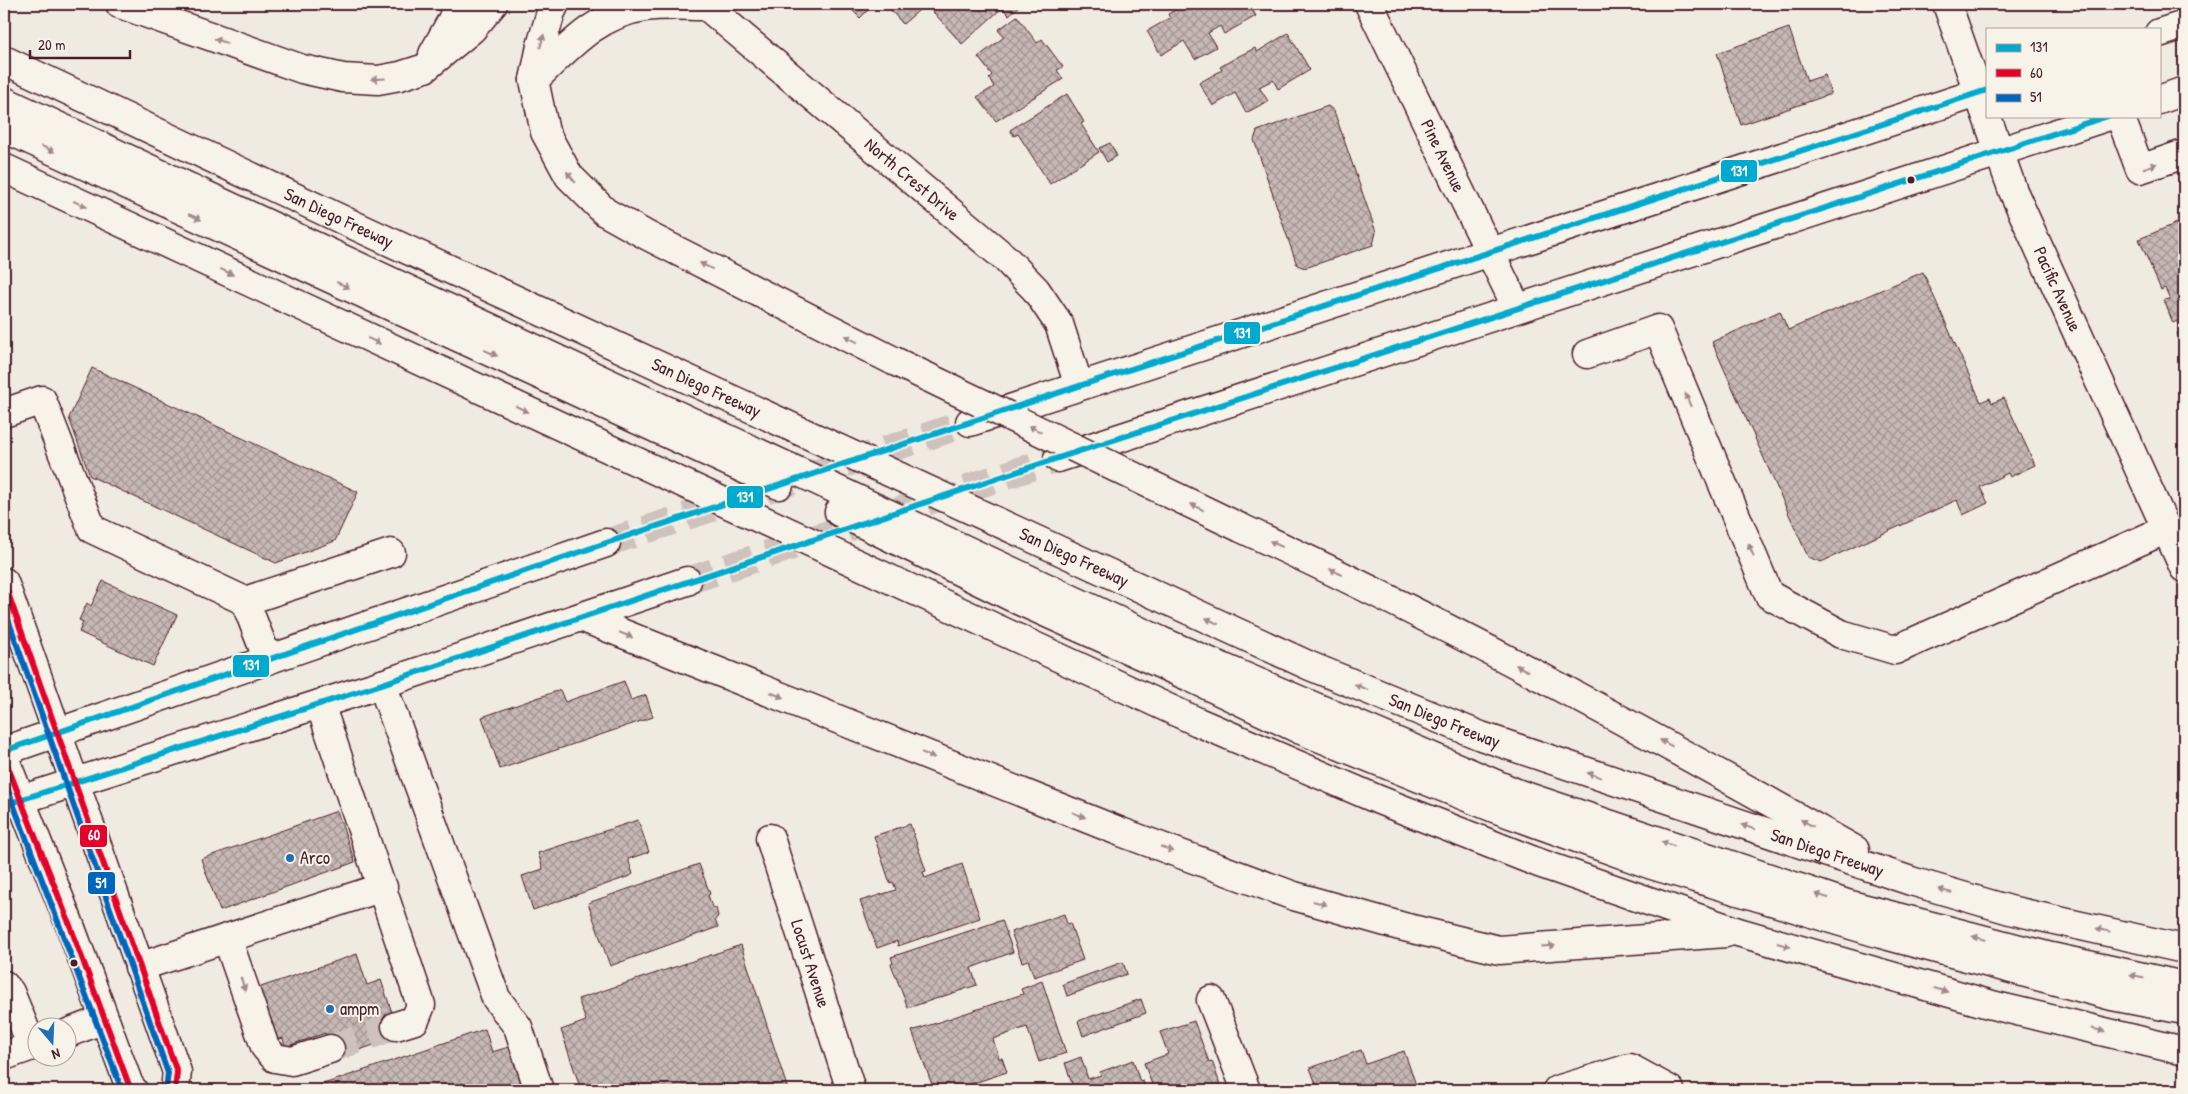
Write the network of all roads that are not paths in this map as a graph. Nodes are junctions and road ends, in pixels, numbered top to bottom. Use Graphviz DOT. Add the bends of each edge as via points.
graph roads {
  1 [pos="120,4"];
  2 [pos="458,4"];
  3 [pos="493,4"];
  4 [pos="555,4"];
  5 [pos="1370,4"];
  6 [pos="1947,4"];
  7 [pos="705,5"];
  8 [pos="2184,25"];
  9 [pos="2160,33"];
  10 [pos="4,60"];
  11 [pos="425,68"];
  12 [pos="534,80"];
  13 [pos="1982,91"];
  14 [pos="2184,91"];
  15 [pos="2160,100"];
  16 [pos="4,101"];
  17 [pos="1986,106"];
  18 [pos="1989,118"];
  19 [pos="2103,118"];
  20 [pos="2121,118"];
  21 [pos="4,128"];
  22 [pos="1998,152"];
  23 [pos="2184,154"];
  24 [pos="4,168"];
  25 [pos="1490,252"];
  26 [pos="1517,308"];
  27 [pos="1588,354"];
  28 [pos="1079,386"];
  29 [pos="4,413"];
  30 [pos="970,422"];
  31 [pos="1058,458"];
  32 [pos="2166,529"];
  33 [pos="606,543"];
  34 [pos="391,553"];
  35 [pos="2184,568"];
  36 [pos="687,581"];
  37 [pos="4,582"];
  38 [pos="245,601"];
  39 [pos="580,617"];
  40 [pos="268,660"];
  41 [pos="382,684"];
  42 [pos="320,704"];
  43 [pos="58,731"];
  44 [pos="4,751"];
  45 [pos="4,757"];
  46 [pos="74,781"];
  47 [pos="12,803"];
  48 [pos="770,838"];
  49 [pos="1911,882"];
  50 [pos="383,888"];
  51 [pos="1738,932"];
  52 [pos="228,938"];
  53 [pos="2184,949"];
  54 [pos="139,967"];
  55 [pos="4,985"];
  56 [pos="2184,986"];
  57 [pos="1211,1000"];
  58 [pos="2184,1010"];
  59 [pos="104,1019"];
  60 [pos="396,1026"];
  61 [pos="78,1029"];
  62 [pos="28,1030"];
  63 [pos="28,1047"];
  64 [pos="330,1049"];
  65 [pos="2184,1051"];
  66 [pos="4,1056"];
  67 [pos="133,1090"];
  68 [pos="175,1090"];
  69 [pos="539,1090"];
  70 [pos="851,1090"];
  71 [pos="1246,1090"];
  72 [pos="1557,1090"];
  73 [pos="1670,1090"];
  11 -- 1 [label="main road, one-way" via="378,80 343,78 294,66"];
  2 -- 11 [label="main road"];
  3 -- 11 [label="main road" via="472,29"];
  12 -- 4 [label="main road, one-way"];
  5 -- 25 [label="main road, Pine Avenue"];
  6 -- 13 [label="main road, Pacific Avenue"];
  7 -- 12 [label="main road" via="645,7 604,19"];
  7 -- 28 [label="main road, North Crest Drive" via="1005,258 1036,290 1060,324"];
  8 -- 9 [label="main road"];
  49 -- 10 [label="main road, San Diego Freeway, one-way" via="1480,736 1310,666"];
  49 -- 12 [label="main road, one-way, bridge" via="1675,748 1362,585 894,361 605,212 569,176 546,132"];
  13 -- 17 [label="main road, Pacific Avenue"];
  13 -- 25 [label="main road"];
  14 -- 15 [label="main road"];
  56 -- 16 [label="main road, one-way" via="2051,957 1847,904 1519,794 1161,641"];
  18 -- 22 [label="main road, Pacific Avenue"];
  19 -- 22 [label="main road"];
  20 -- 23 [label="main road, one-way" via="2140,169"];
  21 -- 58 [label="main road, one-way" via="1311,734 1494,808 1652,865 1881,934 2112,996"];
  22 -- 26 [label="main road"];
  22 -- 32 [label="main road, Pacific Avenue" via="2059,296"];
  24 -- 51 [label="main road, one-way" via="1198,722 1380,800 1539,863"];
  25 -- 26 [label="main road, Pine Avenue"];
  25 -- 28 [label="main road"];
  26 -- 31 [label="main road"];
  32 -- 27 [label="main road, one-way" via="1895,650 1841,634 1769,595 1658,329"];
  28 -- 30 [label="main road"];
  29 -- 38 [label="main road" via="42,400 92,529"];
  32 -- 35 [label="main road, Pacific Avenue"];
  33 -- 40 [label="main road"];
  34 -- 38 [label="main road"];
  36 -- 39 [label="main road"];
  37 -- 43 [label="main road"];
  38 -- 40 [label="main road"];
  39 -- 41 [label="main road"];
  39 -- 51 [label="main road, one-way" via="1121,832 1294,896 1400,926 1499,950"];
  40 -- 43 [label="main road"];
  41 -- 42 [label="main road"];
  41 -- 69 [label="main road" via="496,998 518,1027"];
  42 -- 46 [label="main road"];
  42 -- 50 [label="main road"];
  43 -- 44 [label="main road"];
  43 -- 46 [label="main road"];
  45 -- 47 [label="main road"];
  46 -- 47 [label="main road"];
  46 -- 54 [label="main road"];
  47 -- 59 [label="main road" via="71,928"];
  48 -- 70 [label="main road, Locust Avenue"];
  53 -- 49 [label="main road, San Diego Freeway, one-way" via="2010,910"];
  50 -- 52 [label="main road"];
  50 -- 60 [label="main road" via="421,1005 416,1020"];
  51 -- 65 [label="main road, one-way" via="1992,1005"];
  52 -- 54 [label="main road"];
  52 -- 64 [label="main road, one-way" via="265,1047 275,1058 292,1061"];
  54 -- 68 [label="main road" via="177,1072"];
  55 -- 62 [label="main road"];
  57 -- 71 [label="main road"];
  59 -- 61 [label="main road"];
  59 -- 67 [label="main road"];
  63 -- 66 [label="main road"];
  72 -- 73 [label="main road" via="1630,1068"];
}
